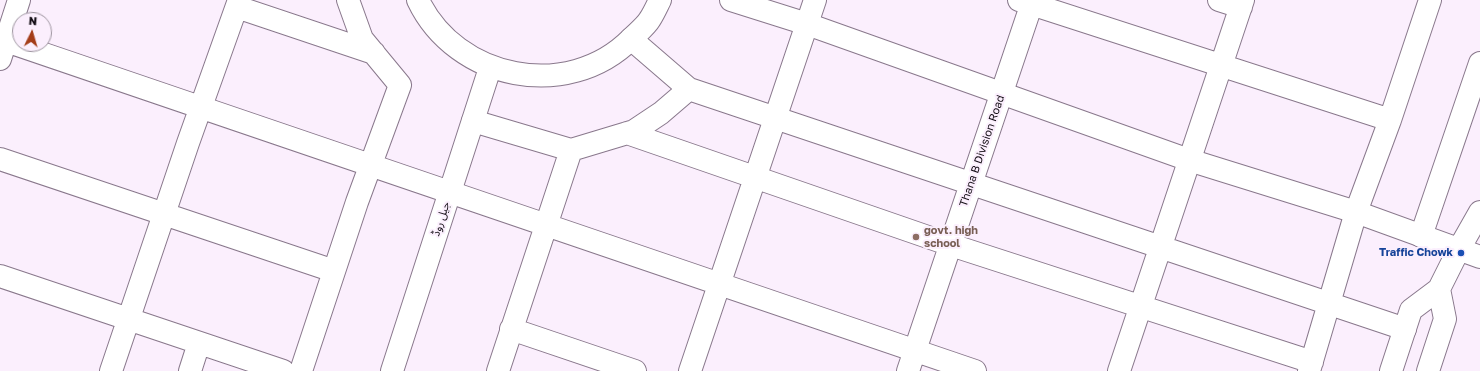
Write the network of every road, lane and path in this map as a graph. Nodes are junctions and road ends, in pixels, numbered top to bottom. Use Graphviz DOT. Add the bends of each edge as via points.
graph roads {
  1 [pos="20,0"];
  2 [pos="348,0"];
  3 [pos="418,0"];
  4 [pos="660,0"];
  5 [pos="731,0"];
  6 [pos="815,0"];
  7 [pos="1219,0"];
  8 [pos="1430,0"];
  9 [pos="1028,1"];
  10 [pos="238,4"];
  11 [pos="1242,4"];
  12 [pos="807,24"];
  13 [pos="631,39"];
  14 [pos="2,46"];
  15 [pos="374,53"];
  16 [pos="1480,63"];
  17 [pos="1221,66"];
  18 [pos="490,68"];
  19 [pos="689,89"];
  20 [pos="1002,94"];
  21 [pos="201,108"];
  22 [pos="775,118"];
  23 [pos="1390,120"];
  24 [pos="473,121"];
  25 [pos="626,134"];
  26 [pos="571,150"];
  27 [pos="0,159"];
  28 [pos="1189,160"];
  29 [pos="370,165"];
  30 [pos="755,178"];
  31 [pos="972,184"];
  32 [pos="450,192"];
  33 [pos="1356,212"];
  34 [pos="1480,212"];
  35 [pos="164,214"];
  36 [pos="546,225"];
  37 [pos="1421,236"];
  38 [pos="951,245"];
  39 [pos="1161,247"];
  40 [pos="1459,249"];
  41 [pos="1480,257"];
  42 [pos="334,271"];
  43 [pos="0,276"];
  44 [pos="719,284"];
  45 [pos="1439,289"];
  46 [pos="1330,304"];
  47 [pos="1141,306"];
  48 [pos="128,319"];
  49 [pos="1408,320"];
  50 [pos="512,329"];
  51 [pos="199,343"];
  52 [pos="915,350"];
  53 [pos="1311,367"];
  54 [pos="111,371"];
  55 [pos="190,371"];
  56 [pos="283,371"];
  57 [pos="300,371"];
  58 [pos="392,371"];
  59 [pos="498,371"];
  60 [pos="635,371"];
  61 [pos="690,371"];
  62 [pos="908,371"];
  63 [pos="975,371"];
  64 [pos="1119,371"];
  65 [pos="1391,371"];
  66 [pos="1428,371"];
  1 -- 14 [label="street"];
  2 -- 15 [label="street" via="362,39"];
  3 -- 18 [label="street" via="426,17 454,47"];
  4 -- 13 [label="street" via="650,20"];
  5 -- 12 [label="street"];
  6 -- 12 [label="street"];
  7 -- 11 [label="street"];
  8 -- 23 [label="street"];
  9 -- 17 [label="street"];
  9 -- 20 [label="street, Thana B Division Road"];
  10 -- 15 [label="street"];
  10 -- 21 [label="street"];
  11 -- 17 [label="street"];
  12 -- 20 [label="street"];
  12 -- 22 [label="street"];
  13 -- 18 [label="street" via="618,52 578,71 534,77"];
  13 -- 19 [label="street"];
  14 -- 21 [label="street"];
  15 -- 29 [label="street" via="400,85"];
  16 -- 37 [label="street"];
  17 -- 23 [label="street"];
  17 -- 28 [label="street"];
  18 -- 24 [label="street, جیل روڈ"];
  19 -- 22 [label="street"];
  19 -- 25 [label="street" via="661,113"];
  20 -- 28 [label="street"];
  20 -- 31 [label="street, Thana B Division Road"];
  21 -- 29 [label="street"];
  21 -- 35 [label="street"];
  22 -- 30 [label="street"];
  22 -- 31 [label="street"];
  23 -- 33 [label="street"];
  24 -- 26 [label="street"];
  24 -- 32 [label="street, جیل روڈ"];
  25 -- 26 [label="street"];
  25 -- 30 [label="street"];
  26 -- 36 [label="street"];
  27 -- 35 [label="street"];
  28 -- 33 [label="street"];
  28 -- 39 [label="street"];
  29 -- 32 [label="street"];
  29 -- 42 [label="street"];
  30 -- 38 [label="street"];
  30 -- 44 [label="street"];
  31 -- 38 [label="street, Thana B Division Road"];
  31 -- 39 [label="street"];
  32 -- 36 [label="street"];
  32 -- 58 [label="street, جیل روڈ"];
  33 -- 37 [label="street"];
  33 -- 46 [label="street"];
  34 -- 40 [label="street"];
  35 -- 42 [label="street"];
  35 -- 48 [label="street"];
  36 -- 44 [label="street"];
  36 -- 50 [label="street"];
  37 -- 40 [label="street"];
  38 -- 47 [label="street"];
  38 -- 52 [label="street, Thana B Division Road"];
  39 -- 46 [label="street"];
  39 -- 47 [label="street"];
  40 -- 41 [label="street"];
  40 -- 45 [label="street"];
  42 -- 57 [label="street"];
  43 -- 48 [label="street"];
  44 -- 52 [label="street"];
  44 -- 61 [label="street"];
  45 -- 49 [label="street"];
  45 -- 66 [label="street" via="1445,319"];
  46 -- 49 [label="street"];
  46 -- 53 [label="street"];
  47 -- 53 [label="street"];
  47 -- 64 [label="street"];
  48 -- 51 [label="street"];
  48 -- 54 [label="street"];
  49 -- 65 [label="street"];
  50 -- 59 [label="street"];
  50 -- 60 [label="street"];
  51 -- 55 [label="street"];
  51 -- 56 [label="street"];
  52 -- 62 [label="street, Thana B Division Road"];
  52 -- 63 [label="street"];
}
